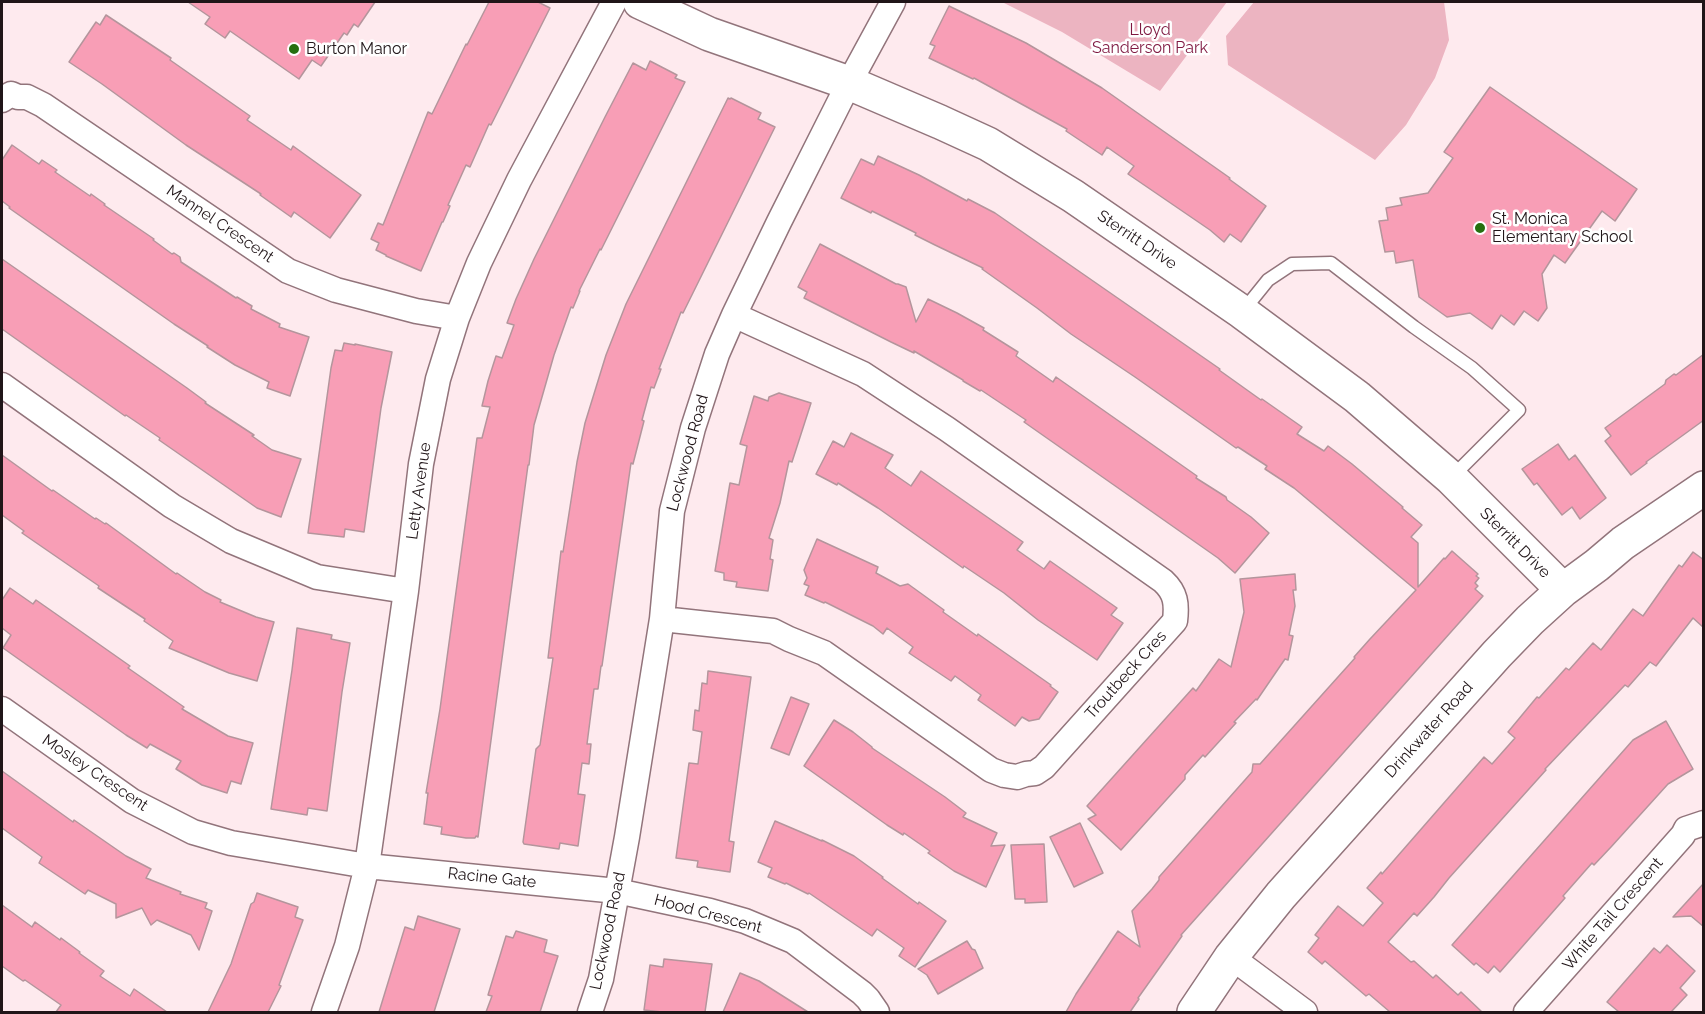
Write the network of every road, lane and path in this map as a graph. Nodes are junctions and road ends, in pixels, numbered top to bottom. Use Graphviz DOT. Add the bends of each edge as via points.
graph roads {
  1 [pos="614,2"];
  2 [pos="640,2"];
  3 [pos="893,2"];
  4 [pos="849,83"];
  5 [pos="2,100"];
  6 [pos="1242,312"];
  7 [pos="734,315"];
  8 [pos="457,318"];
  9 [pos="2,385"];
  10 [pos="1451,478"];
  11 [pos="1704,488"];
  12 [pos="1563,590"];
  13 [pos="406,591"];
  14 [pos="662,619"];
  15 [pos="2,709"];
  16 [pos="1704,823"];
  17 [pos="367,866"];
  18 [pos="617,891"];
  19 [pos="1231,957"];
  20 [pos="324,1012"];
  21 [pos="590,1012"];
  22 [pos="877,1012"];
  23 [pos="1194,1012"];
  24 [pos="1305,1012"];
  25 [pos="1526,1012"];
  1 -- 8 [label="street, Letty Avenue" via="519,180"];
  2 -- 4 [label="street, Sterritt Drive" via="709,34"];
  3 -- 4 [label="street, Lockwood Road"];
  4 -- 6 [label="street, Sterritt Drive" via="988,144 1073,196"];
  4 -- 7 [label="street, Lockwood Road"];
  5 -- 8 [label="street, Mannel Crescent" via="11,94 43,105 288,271 336,290"];
  6 -- 10 [label="street, Sterritt Drive" via="1357,397"];
  6 -- 10 [label="lane" via="1268,280 1292,264 1331,263 1472,368 1519,410"];
  7 -- 14 [label="street, Lockwood Road" via="693,428 672,511"];
  7 -- 14 [label="street, Troutbeck Cres" via="862,374 947,429 1163,581 1177,605 1175,621 1044,767 1017,777 991,770 824,653 773,631"];
  8 -- 13 [label="street, Letty Avenue" via="438,379 421,464"];
  9 -- 13 [label="street" via="172,507 231,541 317,577"];
  10 -- 12 [label="street, Sterritt Drive"];
  11 -- 12 [label="street, Drinkwater Road"];
  12 -- 19 [label="street, Drinkwater Road" via="1489,662 1281,895"];
  13 -- 17 [label="street, Letty Avenue"];
  14 -- 18 [label="street, Lockwood Road"];
  15 -- 17 [label="street, Mosley Crescent" via="132,801 193,832 231,843"];
  16 -- 25 [label="street, White Tail Crescent" via="1686,829"];
  17 -- 18 [label="street, Racine Gate"];
  17 -- 20 [label="street, Letty Avenue" via="347,946"];
  18 -- 21 [label="street, Lockwood Road"];
  18 -- 22 [label="street, Hood Crescent" via="710,911 793,941 862,993"];
  19 -- 23 [label="street, Drinkwater Road"];
  19 -- 24 [label="street"];
}
